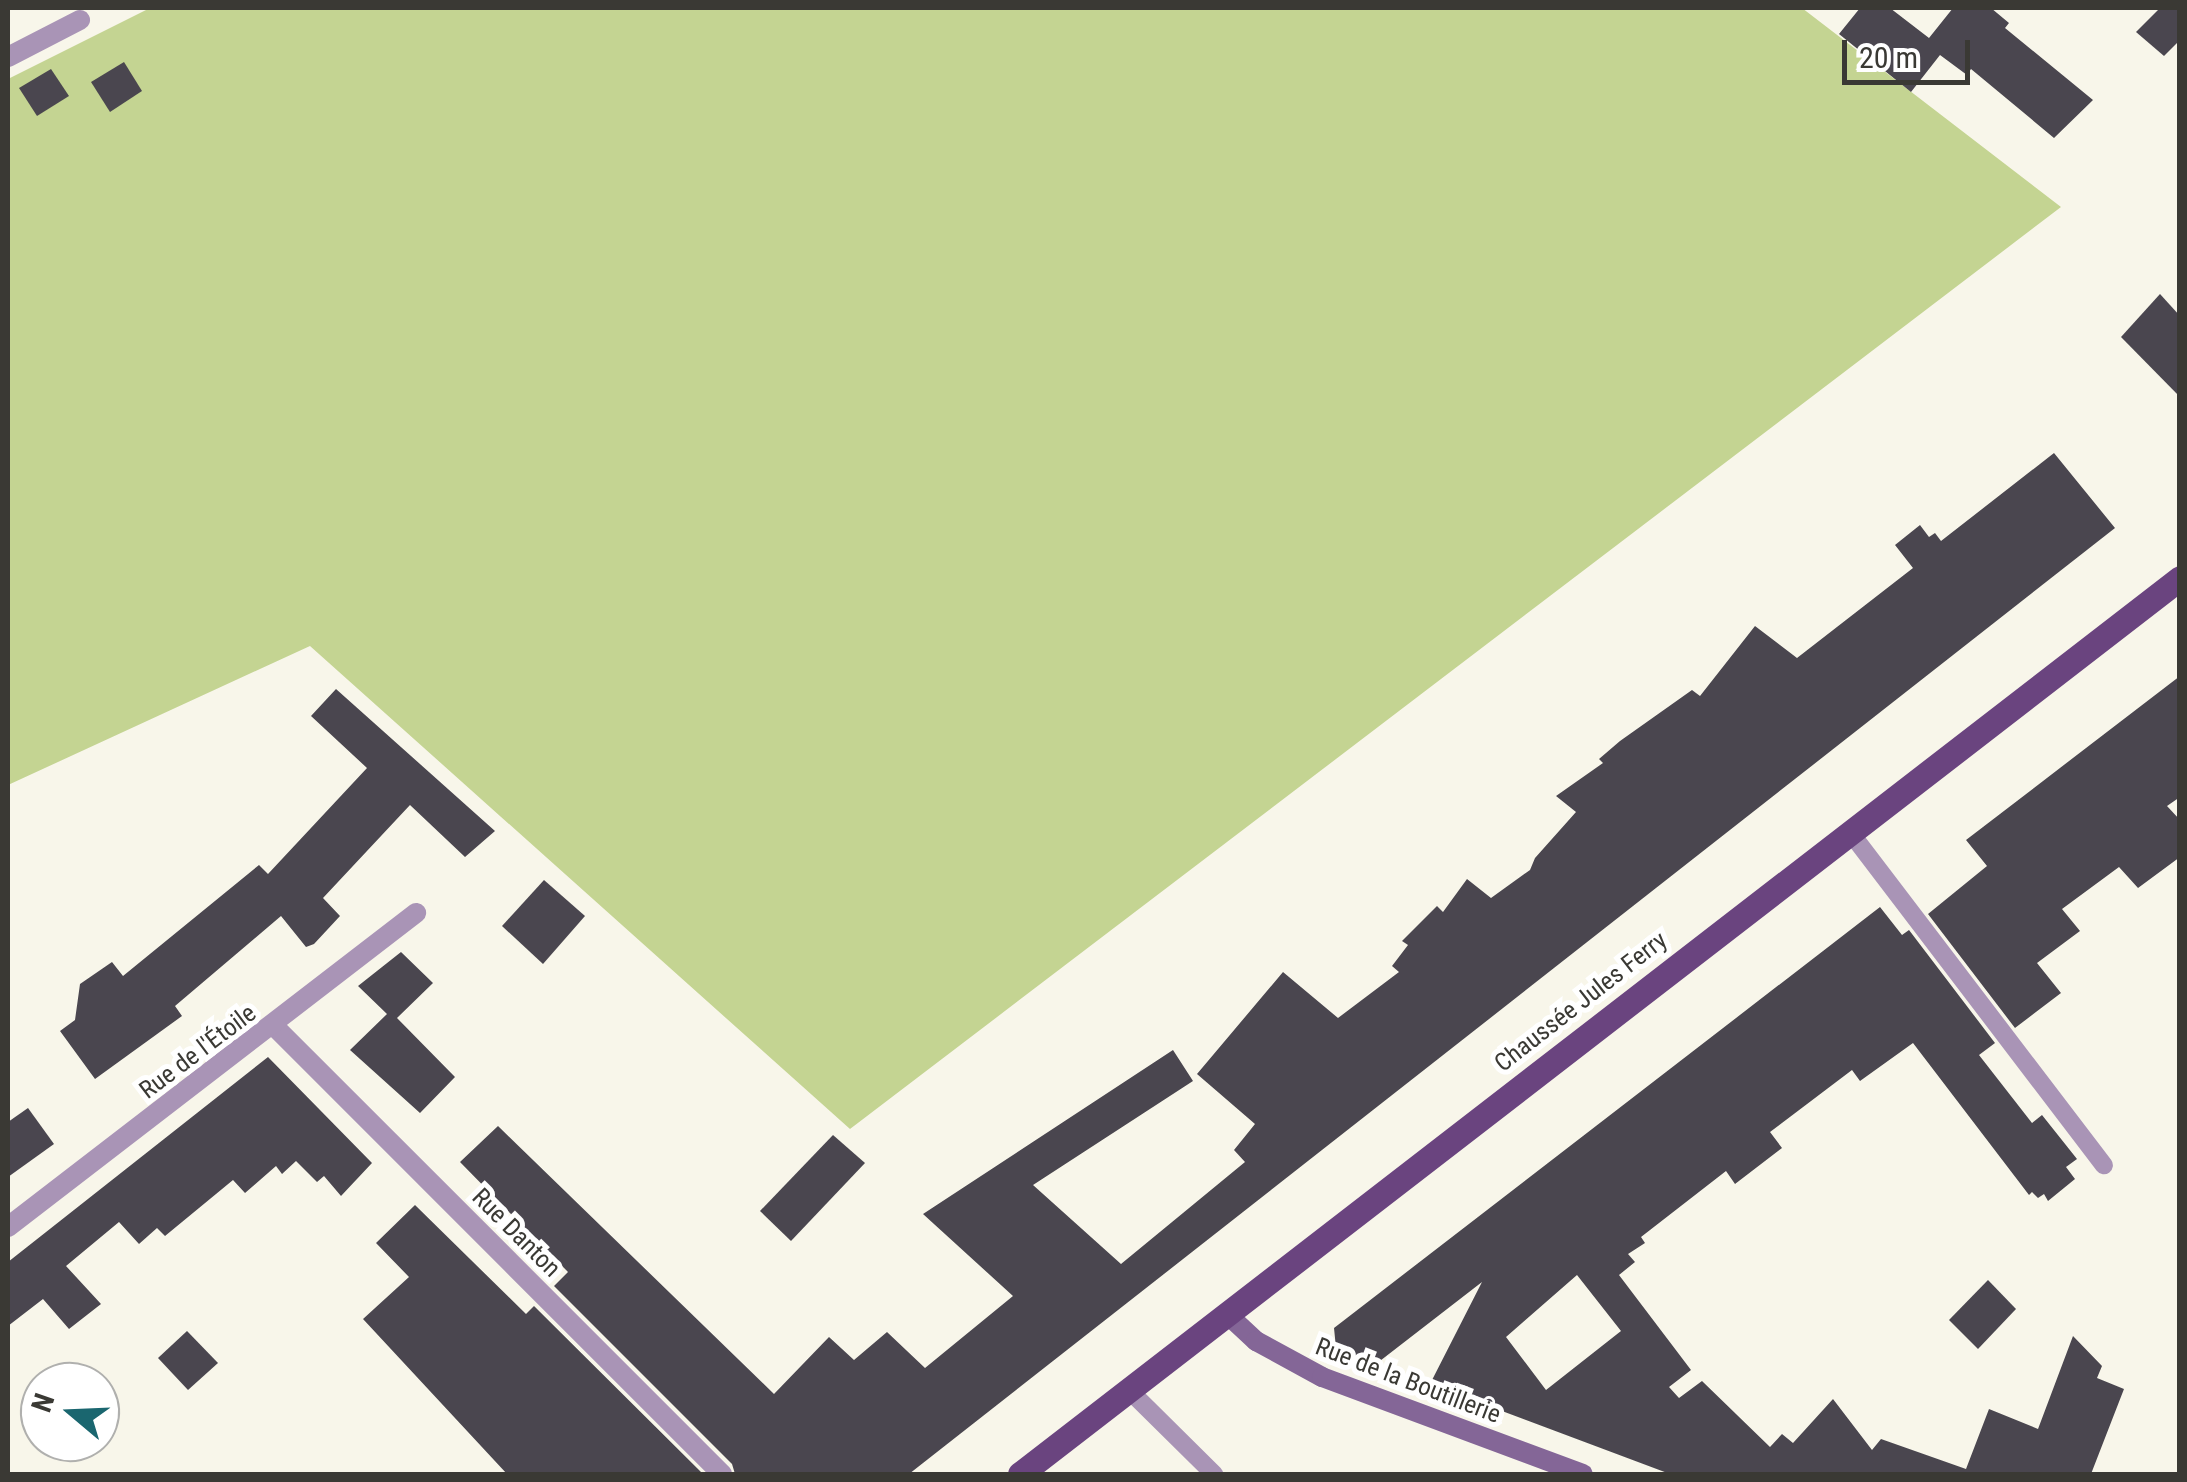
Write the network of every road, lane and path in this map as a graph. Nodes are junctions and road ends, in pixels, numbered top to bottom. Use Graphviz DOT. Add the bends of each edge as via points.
graph roads {
  1 [pos="80,20"];
  2 [pos="8,57"];
  3 [pos="2180,578"];
  4 [pos="1850,832"];
  5 [pos="416,913"];
  6 [pos="274,1026"];
  7 [pos="2104,1165"];
  8 [pos="8,1227"];
  9 [pos="1227,1314"];
  10 [pos="1129,1390"];
  11 [pos="722,1474"];
  12 [pos="1020,1474"];
  13 [pos="1214,1474"];
  14 [pos="1582,1474"];
  1 -- 2 [label="street"];
  3 -- 4 [label="main road, Chaussée Jules Ferry"];
  4 -- 7 [label="lane"];
  4 -- 9 [label="main road, Chaussée Jules Ferry"];
  5 -- 6 [label="street, Rue de l'Étoile"];
  6 -- 8 [label="street, Rue de l'Étoile"];
  6 -- 11 [label="street, Rue Danton"];
  9 -- 10 [label="main road, Chaussée Jules Ferry"];
  9 -- 14 [label="street, Rue de la Boutillerie" via="1256,1342 1322,1377"];
  10 -- 12 [label="main road, Chaussée Jules Ferry"];
  10 -- 13 [label="lane"];
}
